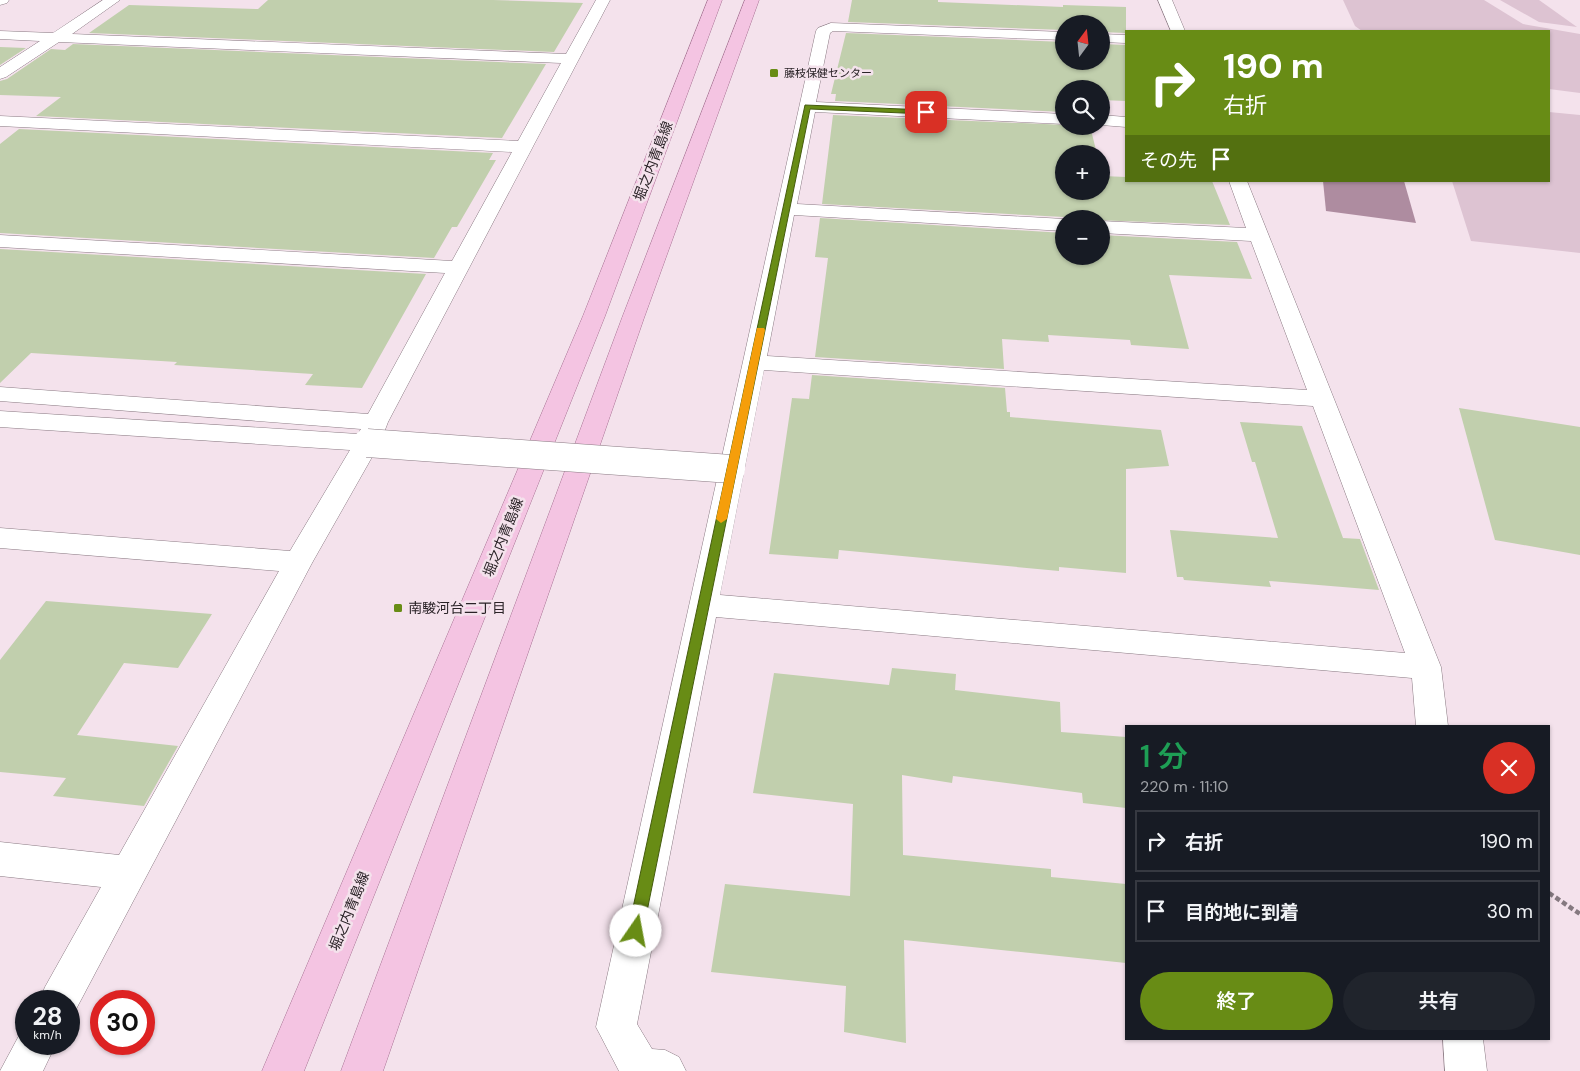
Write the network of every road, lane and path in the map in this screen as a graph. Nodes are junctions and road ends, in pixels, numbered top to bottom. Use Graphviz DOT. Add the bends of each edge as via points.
graph roads {
  1 [pos="112,0"];
  2 [pos="603,0"];
  3 [pos="715,0"];
  4 [pos="752,0"];
  5 [pos="1165,0"];
  6 [pos="1178,30"];
  7 [pos="0,35"];
  8 [pos="1055,36"];
  9 [pos="55,38"];
  10 [pos="1110,38"];
  11 [pos="1125,39"];
  12 [pos="571,59"];
  13 [pos="0,74"];
  14 [pos="807,107"];
  15 [pos="1055,119"];
  16 [pos="0,121"];
  17 [pos="1110,121"];
  18 [pos="1125,122"];
  19 [pos="524,147"];
  20 [pos="1238,182"];
  21 [pos="786,209"];
  22 [pos="1055,224"];
  23 [pos="1110,227"];
  24 [pos="1259,235"];
  25 [pos="0,241"];
  26 [pos="459,268"];
  27 [pos="754,362"];
  28 [pos="0,394"];
  29 [pos="1322,399"];
  30 [pos="0,420"];
  31 [pos="372,433"];
  32 [pos="732,469"];
  33 [pos="0,538"];
  34 [pos="298,562"];
  35 [pos="703,605"];
  36 [pos="1426,667"];
  37 [pos="1432,725"];
  38 [pos="0,860"];
  39 [pos="129,873"];
  40 [pos="1550,895"];
  41 [pos="1580,914"];
  42 [pos="65,990"];
  43 [pos="1463,1040"];
  44 [pos="30,1055"];
  45 [pos="21,1071"];
  46 [pos="284,1071"];
  47 [pos="362,1071"];
  48 [pos="666,1071"];
  49 [pos="1466,1071"];
  1 -- 9 [label="street"];
  2 -- 12 [label="street"];
  3 -- 46 [label="main road, 堀之内青島線" via="594,316"];
  4 -- 47 [label="main road" via="630,327"];
  5 -- 6 [label="street"];
  7 -- 9 [label="street"];
  8 -- 14 [label="street" via="831,27 823,31"];
  9 -- 12 [label="street"];
  9 -- 13 [label="street"];
  10 -- 11 [label="street"];
  12 -- 19 [label="street"];
  14 -- 15 [label="street"];
  14 -- 21 [label="street"];
  16 -- 19 [label="street"];
  17 -- 18 [label="street"];
  19 -- 26 [label="street"];
  20 -- 24 [label="street"];
  21 -- 22 [label="street"];
  21 -- 27 [label="street"];
  23 -- 24 [label="street"];
  24 -- 29 [label="street"];
  25 -- 26 [label="street"];
  26 -- 31 [label="street"];
  27 -- 29 [label="street"];
  27 -- 32 [label="street"];
  28 -- 31 [label="street"];
  29 -- 36 [label="street"];
  30 -- 31 [label="street"];
  31 -- 32 [label="street, bridge"];
  31 -- 34 [label="street"];
  32 -- 35 [label="street"];
  33 -- 34 [label="street"];
  34 -- 39 [label="street"];
  35 -- 36 [label="street"];
  35 -- 48 [label="street" via="616,1028 640,1068"];
  36 -- 37 [label="street"];
  38 -- 39 [label="street"];
  39 -- 42 [label="street"];
  40 -- 41 [label="path"];
  43 -- 49 [label="street"];
  44 -- 45 [label="street"];
}
